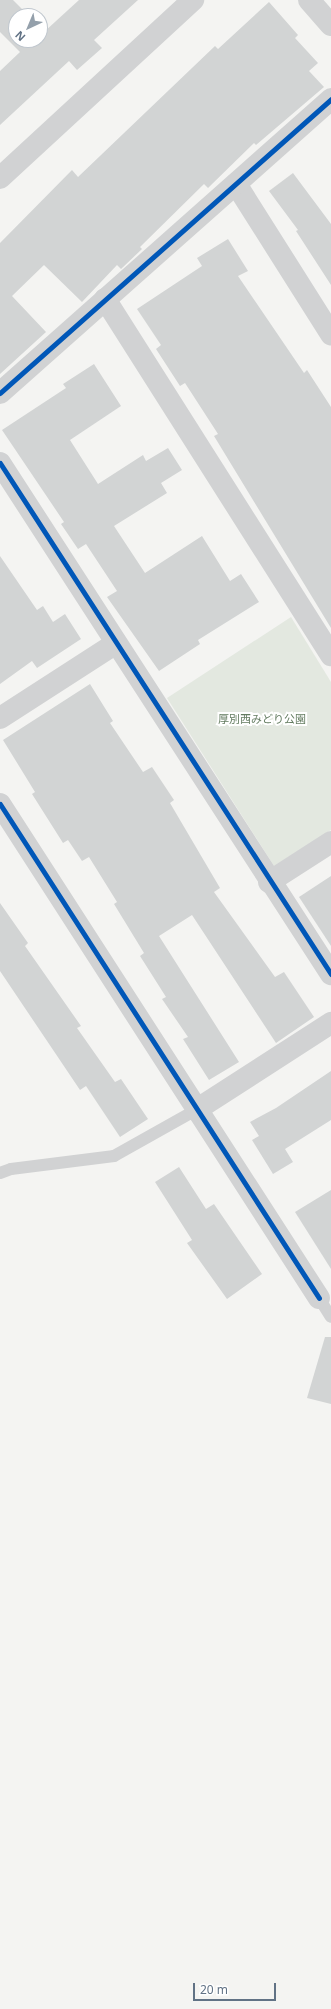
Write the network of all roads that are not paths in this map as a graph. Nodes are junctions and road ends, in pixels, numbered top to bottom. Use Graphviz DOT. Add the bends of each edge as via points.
graph roads {
  1 [pos="193,0"];
  2 [pos="309,0"];
  3 [pos="331,25"];
  4 [pos="331,99"];
  5 [pos="0,178"];
  6 [pos="236,184"];
  7 [pos="105,299"];
  8 [pos="331,334"];
  9 [pos="0,393"];
  10 [pos="0,463"];
  11 [pos="116,644"];
  12 [pos="331,655"];
  13 [pos="0,718"];
  14 [pos="0,804"];
  15 [pos="331,842"];
  16 [pos="269,882"];
  17 [pos="331,974"];
  18 [pos="331,1023"];
  19 [pos="196,1110"];
  20 [pos="0,1173"];
  21 [pos="318,1298"];
  22 [pos="331,1317"];
  1 -- 5 [label="street"];
  2 -- 3 [label="street"];
  4 -- 6 [label="street"];
  6 -- 7 [label="street"];
  6 -- 8 [label="street"];
  7 -- 9 [label="street"];
  7 -- 12 [label="street"];
  10 -- 11 [label="street"];
  11 -- 13 [label="street"];
  11 -- 16 [label="street"];
  14 -- 19 [label="street"];
  15 -- 16 [label="street"];
  16 -- 17 [label="street"];
  18 -- 19 [label="street"];
  19 -- 20 [label="lane" via="114,1156 11,1169"];
  19 -- 21 [label="street"];
  21 -- 22 [label="lane"];
}
